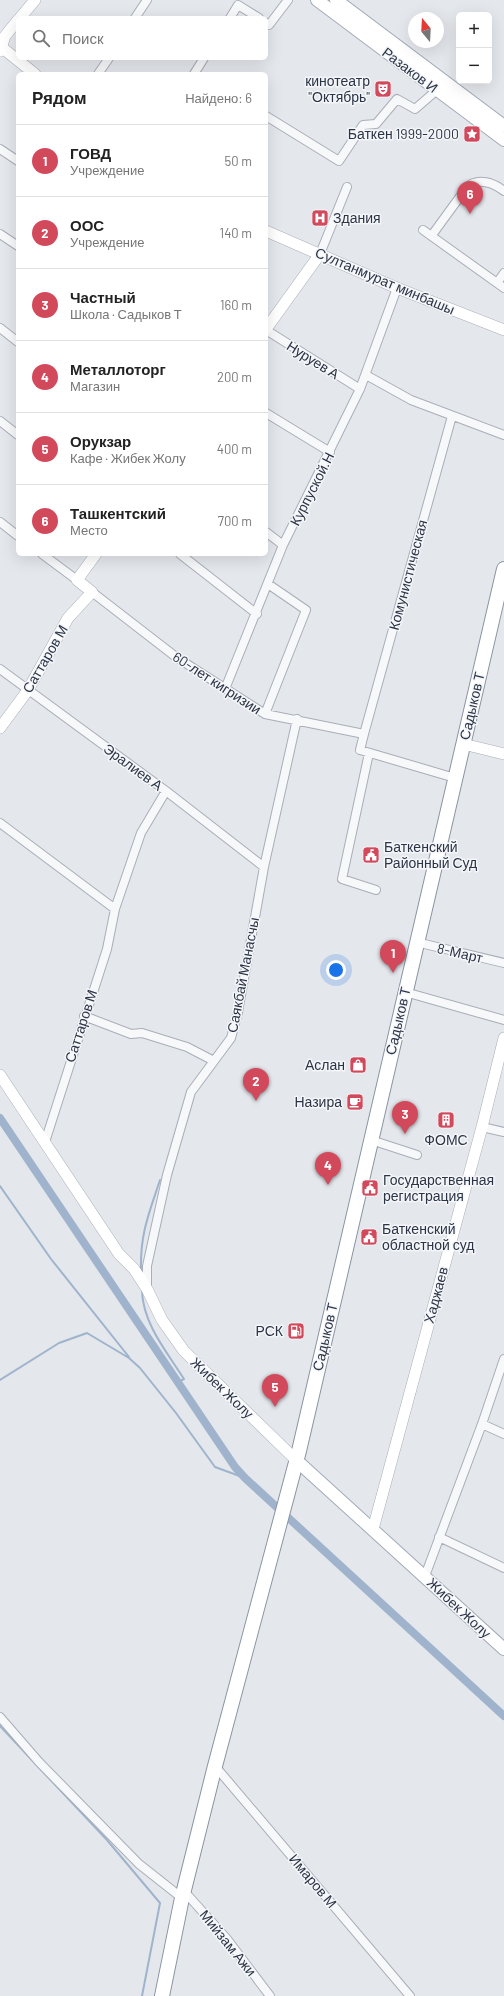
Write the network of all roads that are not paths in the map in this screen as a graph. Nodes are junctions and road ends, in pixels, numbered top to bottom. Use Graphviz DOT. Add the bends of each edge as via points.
graph roads {
  1 [pos="35,0"];
  2 [pos="147,0"];
  3 [pos="288,0"];
  4 [pos="317,0"];
  5 [pos="336,0"];
  6 [pos="22,16"];
  7 [pos="136,16"];
  8 [pos="231,16"];
  9 [pos="256,16"];
  10 [pos="16,23"];
  11 [pos="268,24"];
  12 [pos="1,49"];
  13 [pos="108,60"];
  14 [pos="203,60"];
  15 [pos="32,72"];
  16 [pos="99,72"];
  17 [pos="195,72"];
  18 [pos="422,72"];
  19 [pos="436,90"];
  20 [pos="268,117"];
  21 [pos="504,126"];
  22 [pos="504,140"];
  23 [pos="0,149"];
  24 [pos="16,160"];
  25 [pos="347,187"];
  26 [pos="504,191"];
  27 [pos="423,230"];
  28 [pos="268,232"];
  29 [pos="0,234"];
  30 [pos="432,235"];
  31 [pos="16,245"];
  32 [pos="320,254"];
  33 [pos="504,273"];
  34 [pos="500,286"];
  35 [pos="398,288"];
  36 [pos="268,327"];
  37 [pos="0,328"];
  38 [pos="504,330"];
  39 [pos="268,331"];
  40 [pos="16,340"];
  41 [pos="366,375"];
  42 [pos="360,389"];
  43 [pos="268,414"];
  44 [pos="452,416"];
  45 [pos="0,421"];
  46 [pos="16,433"];
  47 [pos="504,435"];
  48 [pos="330,452"];
  49 [pos="0,522"];
  50 [pos="16,534"];
  51 [pos="268,534"];
  52 [pos="283,545"];
  53 [pos="45,556"];
  54 [pos="95,556"];
  55 [pos="183,556"];
  56 [pos="504,569"];
  57 [pos="77,580"];
  58 [pos="268,584"];
  59 [pos="92,592"];
  60 [pos="256,614"];
  61 [pos="0,669"];
  62 [pos="225,689"];
  63 [pos="28,690"];
  64 [pos="266,714"];
  65 [pos="297,719"];
  66 [pos="0,728"];
  67 [pos="364,734"];
  68 [pos="463,744"];
  69 [pos="369,752"];
  70 [pos="504,754"];
  71 [pos="455,778"];
  72 [pos="166,791"];
  73 [pos="0,823"];
  74 [pos="264,867"];
  75 [pos="376,890"];
  76 [pos="115,909"];
  77 [pos="416,942"];
  78 [pos="504,963"];
  79 [pos="405,992"];
  80 [pos="84,1016"];
  81 [pos="504,1020"];
  82 [pos="504,1042"];
  83 [pos="214,1061"];
  84 [pos="0,1075"];
  85 [pos="482,1127"];
  86 [pos="504,1132"];
  87 [pos="371,1140"];
  88 [pos="45,1142"];
  89 [pos="417,1155"];
  90 [pos="147,1289"];
  91 [pos="504,1358"];
  92 [pos="482,1424"];
  93 [pos="504,1434"];
  94 [pos="297,1456"];
  95 [pos="373,1529"];
  96 [pos="439,1537"];
  97 [pos="504,1568"];
  98 [pos="425,1576"];
  99 [pos="504,1649"];
  100 [pos="0,1717"];
  101 [pos="215,1766"];
  102 [pos="183,1894"];
  103 [pos="162,1996"];
  104 [pos="270,1996"];
  105 [pos="410,1996"];
  1 -- 6 [label="street"];
  2 -- 7 [label="street"];
  3 -- 11 [label="street"];
  4 -- 18 [label="main road, Разаков И"];
  5 -- 18 [label="main road, Разаков И"];
  8 -- 9 [label="street" via="238,5"];
  10 -- 12 [label="street" via="5,36"];
  12 -- 15 [label="street"];
  13 -- 16 [label="street"];
  14 -- 17 [label="street"];
  18 -- 19 [label="main road, Разаков И"];
  18 -- 21 [label="main road, Разаков И"];
  19 -- 20 [label="street" via="414,109 397,99 376,124 363,125 339,161"];
  19 -- 22 [label="main road, Разаков И"];
  23 -- 24 [label="street"];
  25 -- 32 [label="street"];
  26 -- 30 [label="street" via="494,184 470,184"];
  27 -- 30 [label="street"];
  28 -- 32 [label="street, Султанмурат минбашы"];
  29 -- 31 [label="street"];
  30 -- 34 [label="street"];
  32 -- 35 [label="street, Султанмурат минбашы"];
  32 -- 36 [label="street"];
  33 -- 34 [label="street"];
  35 -- 38 [label="street, Султанмурат минбашы"];
  35 -- 41 [label="street, Курпуской.Н"];
  37 -- 40 [label="street"];
  39 -- 42 [label="street, Нуруев А"];
  41 -- 42 [label="street, Курпуской.Н"];
  41 -- 44 [label="street" via="411,400"];
  42 -- 48 [label="street, Курпуской.Н"];
  43 -- 48 [label="street"];
  44 -- 47 [label="street"];
  44 -- 67 [label="street, Комунистическая"];
  45 -- 46 [label="street"];
  48 -- 52 [label="street, Курпуской.Н"];
  49 -- 50 [label="street"];
  51 -- 52 [label="street"];
  52 -- 58 [label="street, Курпуской.Н"];
  53 -- 57 [label="street"];
  54 -- 57 [label="street"];
  55 -- 60 [label="street"];
  56 -- 68 [label="highway, Садыков Т"];
  57 -- 59 [label="street"];
  58 -- 60 [label="street, Курпуской.Н"];
  58 -- 64 [label="street" via="306,610"];
  59 -- 62 [label="street, 60-лет кигризии" via="176,657"];
  59 -- 63 [label="street, Саттаров М" via="68,618"];
  60 -- 62 [label="street, Курпуской.Н"];
  61 -- 63 [label="street, Эралиев А"];
  62 -- 64 [label="street, 60-лет кигризии"];
  63 -- 66 [label="street, Саттаров М"];
  63 -- 72 [label="street, Эралиев А"];
  64 -- 65 [label="street, 60-лет кигризии"];
  65 -- 67 [label="street, 60-лет кигризии"];
  65 -- 74 [label="street, Саякбай Манасчы"];
  67 -- 69 [label="street" via="360,750"];
  68 -- 70 [label="street"];
  68 -- 71 [label="highway, Садыков Т"];
  69 -- 71 [label="street"];
  69 -- 75 [label="street" via="342,879"];
  71 -- 77 [label="highway, Садыков Т"];
  72 -- 74 [label="street, Эралиев А"];
  72 -- 76 [label="street, Саттаров М" via="141,833"];
  73 -- 76 [label="street"];
  74 -- 83 [label="street, Саякбай Манасчы" via="238,1012 231,1038"];
  76 -- 80 [label="street, Саттаров М" via="107,949"];
  77 -- 78 [label="street, 8-Март"];
  77 -- 79 [label="highway, Садыков Т"];
  79 -- 81 [label="street"];
  79 -- 87 [label="highway, Садыков Т"];
  80 -- 83 [label="street" via="131,1034 142,1034 187,1047"];
  80 -- 88 [label="street, Саттаров М"];
  82 -- 85 [label="street, Хаджаев"];
  83 -- 90 [label="street, Саякбай Манасчы" via="191,1092 167,1175 147,1266"];
  84 -- 88 [label="street, Жибек Жолу"];
  85 -- 86 [label="street"];
  85 -- 95 [label="street, Хаджаев"];
  87 -- 89 [label="street"];
  87 -- 94 [label="highway, Садыков Т"];
  88 -- 90 [label="street, Жибек Жолу" via="119,1254 134,1269"];
  90 -- 94 [label="street, Жибек Жолу" via="162,1320 184,1351"];
  91 -- 92 [label="street"];
  92 -- 93 [label="street"];
  92 -- 96 [label="street"];
  94 -- 95 [label="main road, Жибек Жолу"];
  94 -- 101 [label="highway, Садыков Т"];
  95 -- 98 [label="main road, Жибек Жолу"];
  96 -- 97 [label="street"];
  96 -- 98 [label="street"];
  98 -- 99 [label="main road, Жибек Жолу"];
  100 -- 102 [label="street, Мийзам Ажи" via="39,1762 139,1864"];
  101 -- 102 [label="highway, Садыков Т"];
  101 -- 105 [label="street, Имаров М"];
  102 -- 103 [label="highway, Садыков Т"];
  102 -- 104 [label="street, Мийзам Ажи" via="228,1939"];
}
